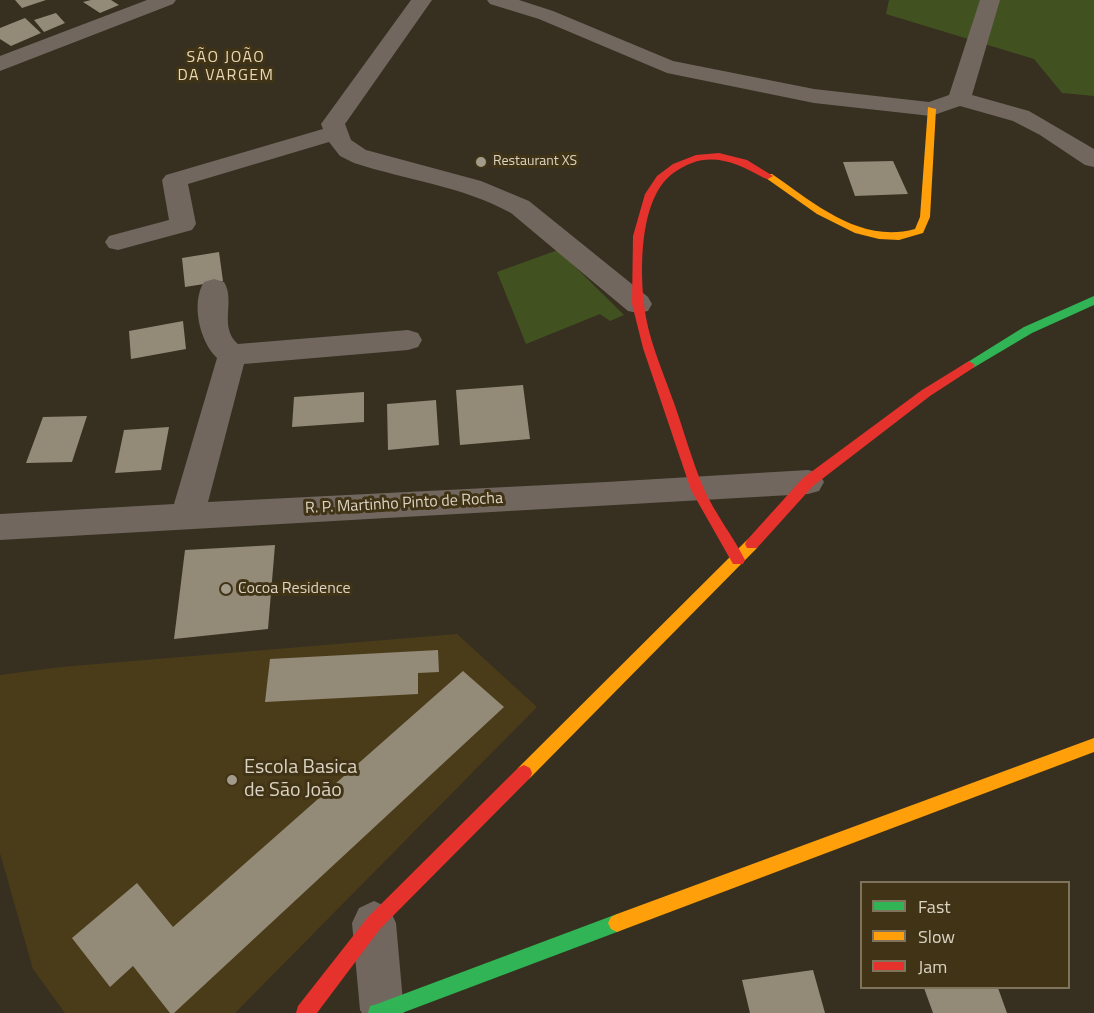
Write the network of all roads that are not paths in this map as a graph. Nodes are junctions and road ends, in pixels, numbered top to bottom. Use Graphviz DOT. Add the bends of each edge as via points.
graph roads {
  1 [pos="423,0"];
  2 [pos="498,0"];
  3 [pos="990,0"];
  4 [pos="158,1"];
  5 [pos="0,64"];
  6 [pos="959,99"];
  7 [pos="932,110"];
  8 [pos="335,133"];
  9 [pos="1094,160"];
  10 [pos="118,242"];
  11 [pos="214,288"];
  12 [pos="1094,300"];
  13 [pos="638,304"];
  14 [pos="408,340"];
  15 [pos="232,355"];
  16 [pos="808,482"];
  17 [pos="698,490"];
  18 [pos="188,514"];
  19 [pos="0,527"];
  20 [pos="738,560"];
  21 [pos="1094,746"];
  22 [pos="374,923"];
  23 [pos="380,1012"];
  24 [pos="304,1013"];
  1 -- 8 [label="street" via="346,102 333,124"];
  2 -- 7 [label="street" via="546,15 667,66 814,96"];
  3 -- 6 [label="street"];
  4 -- 5 [label="street"];
  6 -- 7 [label="street"];
  6 -- 9 [label="street" via="1021,116"];
  7 -- 13 [label="street" via="925,217 919,231 903,238 853,229 743,162 719,156 696,158 661,178 650,194 638,236"];
  8 -- 10 [label="street" via="175,180 183,224"];
  8 -- 13 [label="street" via="348,151 501,195"];
  11 -- 15 [label="street" via="214,335"];
  12 -- 16 [label="street" via="1028,330 975,361"];
  13 -- 17 [label="street" via="649,348"];
  14 -- 15 [label="street"];
  15 -- 18 [label="street"];
  16 -- 17 [label="street, R. P. Martinho Pinto de Rocha"];
  16 -- 20 [label="street"];
  17 -- 18 [label="street, R. P. Martinho Pinto de Rocha"];
  17 -- 20 [label="street"];
  18 -- 19 [label="street, R. P. Martinho Pinto de Rocha"];
  20 -- 22 [label="street"];
  21 -- 23 [label="street"];
  22 -- 23 [label="street"];
  22 -- 24 [label="street"];
}
